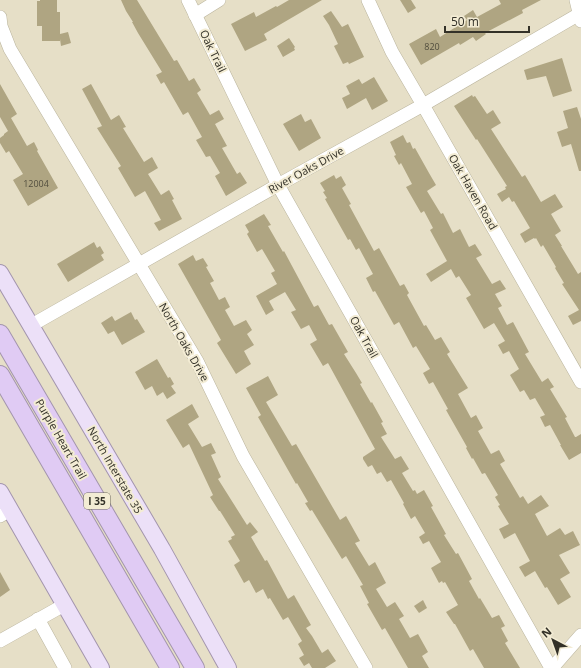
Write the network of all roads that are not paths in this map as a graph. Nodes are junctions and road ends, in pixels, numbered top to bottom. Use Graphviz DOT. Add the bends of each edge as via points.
graph roads {
  1 [pos="188,0"];
  2 [pos="219,0"];
  3 [pos="368,0"];
  4 [pos="576,0"];
  5 [pos="195,15"];
  6 [pos="580,16"];
  7 [pos="0,17"];
  8 [pos="423,105"];
  9 [pos="278,185"];
  10 [pos="138,264"];
  11 [pos="0,273"];
  12 [pos="30,326"];
  13 [pos="0,334"];
  14 [pos="0,375"];
  15 [pos="581,382"];
  16 [pos="0,492"];
  17 [pos="5,513"];
  18 [pos="64,605"];
  19 [pos="38,619"];
  20 [pos="581,635"];
  21 [pos="0,641"];
  22 [pos="65,668"];
  23 [pos="101,668"];
  24 [pos="170,668"];
  25 [pos="195,668"];
  26 [pos="228,668"];
  27 [pos="366,668"];
  28 [pos="552,668"];
  1 -- 5 [label="street, Oak Trail"];
  2 -- 5 [label="street"];
  3 -- 8 [label="street, Oak Haven Road" via="392,52"];
  4 -- 6 [label="street"];
  5 -- 9 [label="street, Oak Trail"];
  6 -- 8 [label="street, River Oaks Drive"];
  7 -- 10 [label="street, North Oaks Drive" via="10,49"];
  8 -- 9 [label="street, River Oaks Drive"];
  8 -- 15 [label="street, Oak Haven Road"];
  9 -- 10 [label="street, River Oaks Drive"];
  9 -- 28 [label="street, Oak Trail"];
  10 -- 12 [label="street, River Oaks Drive"];
  10 -- 27 [label="street, North Oaks Drive" via="197,362 243,456"];
  11 -- 12 [label="main road, North Interstate 35"];
  12 -- 26 [label="main road, North Interstate 35" via="162,549"];
  13 -- 25 [label="highway, Purple Heart Trail / I 35"];
  14 -- 24 [label="highway, Purple Heart Trail / I 35"];
  16 -- 17 [label="main road"];
  17 -- 18 [label="main road"];
  18 -- 19 [label="street"];
  18 -- 23 [label="main road"];
  19 -- 21 [label="street"];
  19 -- 22 [label="street"];
  20 -- 28 [label="street"];
}
